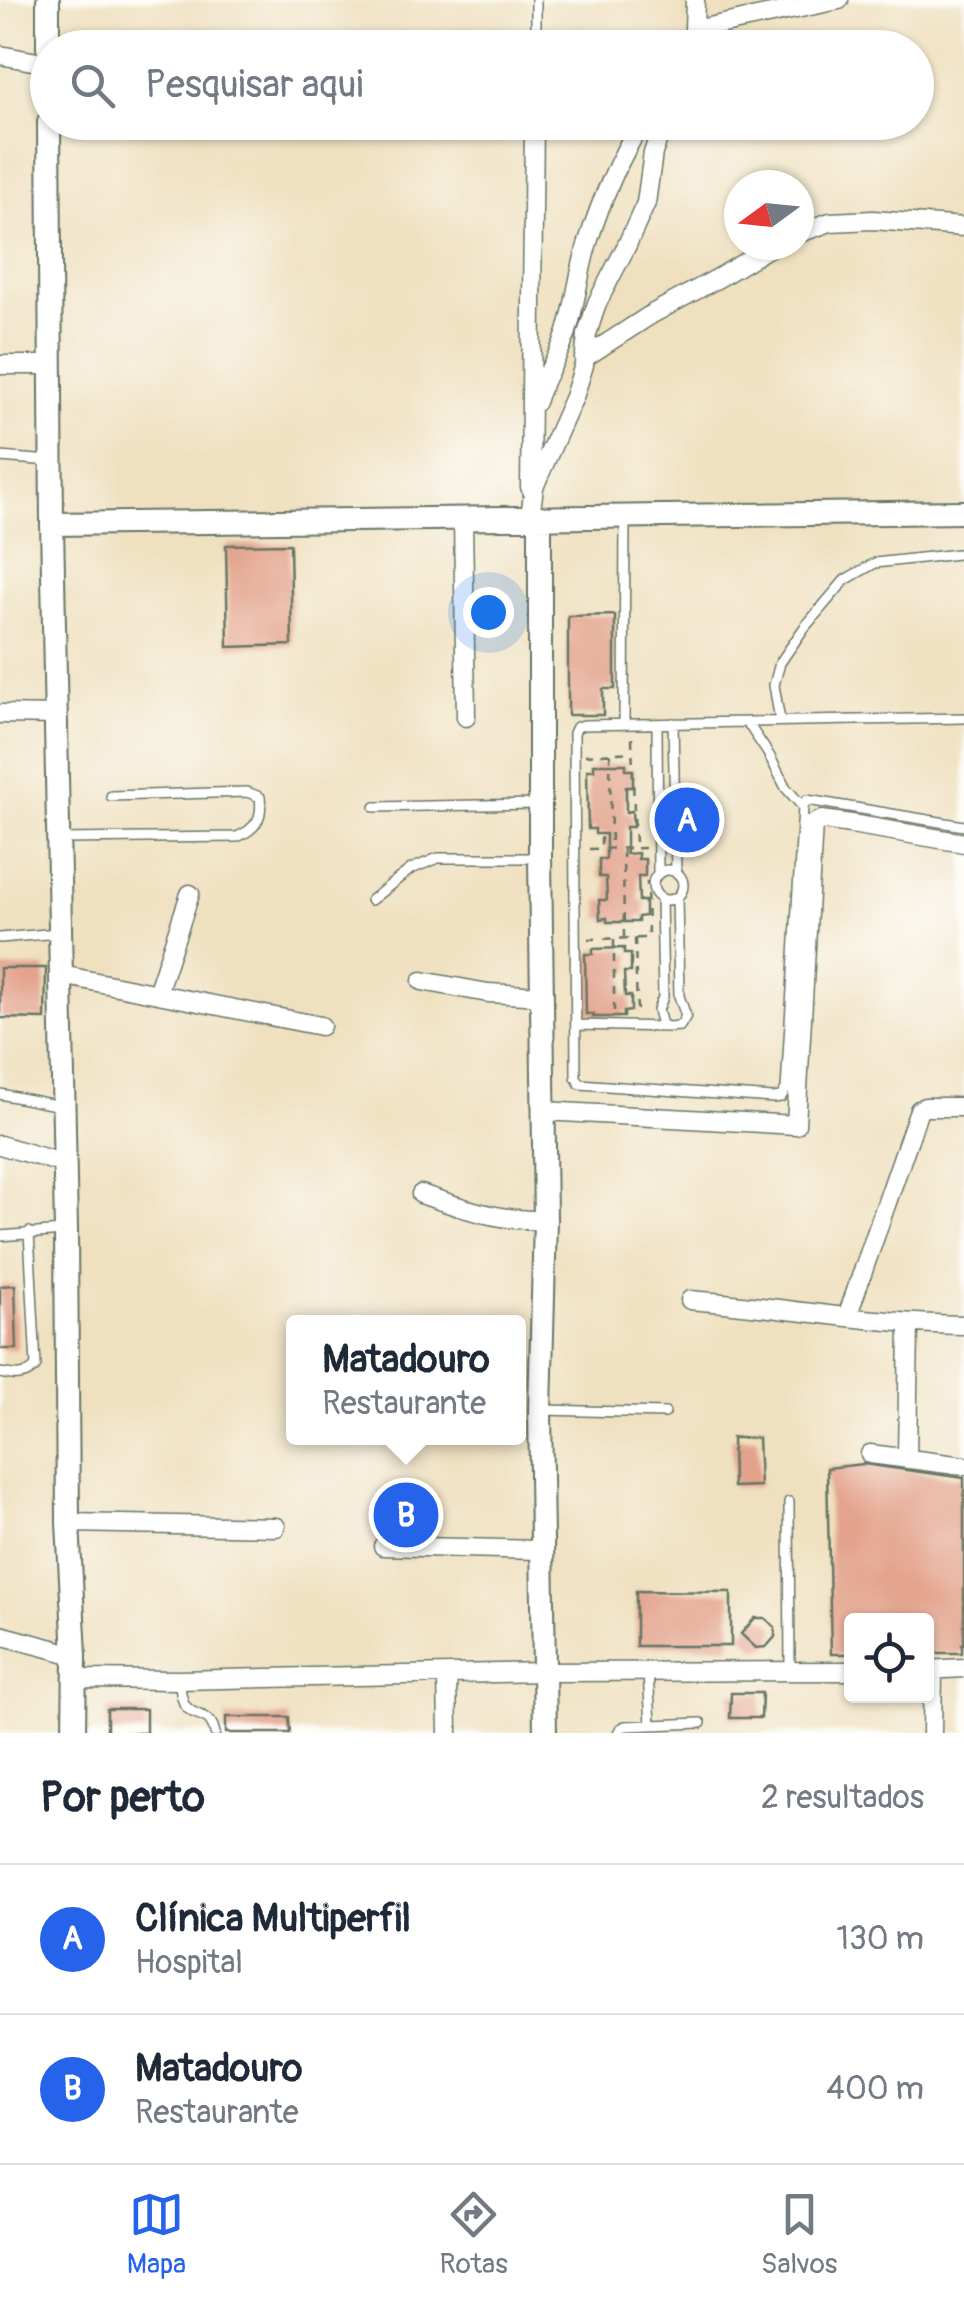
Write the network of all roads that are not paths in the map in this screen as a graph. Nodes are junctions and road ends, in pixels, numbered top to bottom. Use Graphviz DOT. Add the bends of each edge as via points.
graph roads {
  1 [pos="48,0"];
  2 [pos="536,0"];
  3 [pos="697,0"];
  4 [pos="840,0"];
  5 [pos="48,30"];
  6 [pos="536,30"];
  7 [pos="693,30"];
  8 [pos="734,30"];
  9 [pos="0,55"];
  10 [pos="30,61"];
  11 [pos="49,140"];
  12 [pos="534,140"];
  13 [pos="631,140"];
  14 [pos="658,140"];
  15 [pos="814,228"];
  16 [pos="964,228"];
  17 [pos="748,260"];
  18 [pos="584,358"];
  19 [pos="0,365"];
  20 [pos="52,365"];
  21 [pos="530,427"];
  22 [pos="0,457"];
  23 [pos="52,461"];
  24 [pos="964,512"];
  25 [pos="535,517"];
  26 [pos="625,517"];
  27 [pos="463,518"];
  28 [pos="52,524"];
  29 [pos="958,554"];
  30 [pos="0,714"];
  31 [pos="56,716"];
  32 [pos="466,717"];
  33 [pos="964,718"];
  34 [pos="780,721"];
  35 [pos="746,722"];
  36 [pos="672,723"];
  37 [pos="624,724"];
  38 [pos="656,724"];
  39 [pos="111,796"];
  40 [pos="540,804"];
  41 [pos="375,807"];
  42 [pos="803,807"];
  43 [pos="964,826"];
  44 [pos="58,840"];
  45 [pos="964,844"];
  46 [pos="540,858"];
  47 [pos="676,872"];
  48 [pos="656,877"];
  49 [pos="190,894"];
  50 [pos="677,897"];
  51 [pos="661,898"];
  52 [pos="371,900"];
  53 [pos="60,933"];
  54 [pos="0,938"];
  55 [pos="61,975"];
  56 [pos="422,981"];
  57 [pos="157,993"];
  58 [pos="544,996"];
  59 [pos="576,1025"];
  60 [pos="321,1026"];
  61 [pos="668,1027"];
  62 [pos="0,1094"];
  63 [pos="64,1106"];
  64 [pos="964,1108"];
  65 [pos="544,1111"];
  66 [pos="0,1145"];
  67 [pos="65,1164"];
  68 [pos="421,1194"];
  69 [pos="545,1220"];
  70 [pos="66,1230"];
  71 [pos="29,1232"];
  72 [pos="0,1236"];
  73 [pos="690,1300"];
  74 [pos="847,1316"];
  75 [pos="909,1324"];
  76 [pos="964,1325"];
  77 [pos="0,1373"];
  78 [pos="540,1410"];
  79 [pos="666,1413"];
  80 [pos="870,1454"];
  81 [pos="906,1459"];
  82 [pos="964,1466"];
  83 [pos="789,1502"];
  84 [pos="68,1523"];
  85 [pos="276,1527"];
  86 [pos="383,1546"];
  87 [pos="541,1550"];
  88 [pos="0,1635"];
  89 [pos="75,1655"];
  90 [pos="964,1668"];
  91 [pos="934,1670"];
  92 [pos="790,1671"];
  93 [pos="844,1671"];
  94 [pos="544,1672"];
  95 [pos="648,1672"];
  96 [pos="447,1675"];
  97 [pos="75,1679"];
  98 [pos="179,1680"];
  99 [pos="931,1703"];
  100 [pos="700,1724"];
  101 [pos="651,1725"];
  102 [pos="74,1733"];
  103 [pos="215,1733"];
  104 [pos="448,1733"];
  105 [pos="545,1733"];
  106 [pos="618,1733"];
  107 [pos="932,1733"];
  1 -- 5 [label="street"];
  2 -- 6 [label="lane"];
  3 -- 7 [label="street"];
  4 -- 8 [label="street"];
  9 -- 10 [label="street"];
  11 -- 20 [label="street"];
  12 -- 21 [label="street"];
  13 -- 21 [label="street" via="595,221 568,328 540,386"];
  14 -- 18 [label="street" via="646,203 597,303"];
  15 -- 16 [label="street" via="872,220"];
  17 -- 18 [label="street"];
  18 -- 25 [label="street" via="534,487"];
  19 -- 20 [label="street"];
  20 -- 23 [label="street"];
  21 -- 25 [label="street"];
  22 -- 23 [label="lane"];
  23 -- 28 [label="street"];
  24 -- 26 [label="street"];
  25 -- 26 [label="street"];
  25 -- 27 [label="street"];
  25 -- 40 [label="street"];
  26 -- 37 [label="lane"];
  27 -- 28 [label="street"];
  27 -- 32 [label="street"];
  28 -- 31 [label="street"];
  29 -- 34 [label="lane" via="876,564 845,580 780,663 774,685"];
  30 -- 31 [label="street"];
  31 -- 44 [label="street"];
  33 -- 34 [label="lane"];
  34 -- 35 [label="lane"];
  35 -- 36 [label="lane"];
  35 -- 42 [label="lane"];
  36 -- 38 [label="lane"];
  36 -- 47 [label="lane"];
  37 -- 38 [label="lane"];
  37 -- 59 [label="lane" via="584,725 574,733"];
  38 -- 48 [label="lane"];
  39 -- 44 [label="lane" via="248,792 260,797 262,810 250,832 237,837"];
  40 -- 41 [label="lane"];
  40 -- 46 [label="street"];
  42 -- 43 [label="lane" via="815,800"];
  42 -- 59 [label="lane" via="782,1097 580,1084"];
  44 -- 53 [label="street"];
  45 -- 65 [label="street" via="822,820 813,824 796,1125"];
  46 -- 52 [label="lane" via="438,858 411,869"];
  46 -- 58 [label="street"];
  47 -- 48 [label="lane"];
  47 -- 50 [label="lane" via="683,882"];
  48 -- 51 [label="lane"];
  49 -- 57 [label="street"];
  50 -- 51 [label="lane"];
  50 -- 61 [label="lane" via="679,996 686,1016 680,1026"];
  51 -- 61 [label="lane" via="658,1010"];
  53 -- 54 [label="lane"];
  53 -- 55 [label="street"];
  55 -- 57 [label="street"];
  55 -- 63 [label="street"];
  56 -- 58 [label="street"];
  57 -- 60 [label="street"];
  58 -- 65 [label="street"];
  59 -- 61 [label="lane"];
  62 -- 63 [label="lane"];
  63 -- 67 [label="street"];
  64 -- 74 [label="street" via="918,1110"];
  65 -- 69 [label="street"];
  66 -- 67 [label="street"];
  67 -- 70 [label="street"];
  68 -- 69 [label="street" via="499,1217"];
  69 -- 78 [label="street"];
  70 -- 71 [label="lane"];
  70 -- 84 [label="street"];
  71 -- 72 [label="lane"];
  71 -- 77 [label="lane" via="36,1366 16,1376"];
  73 -- 74 [label="street"];
  74 -- 75 [label="street"];
  75 -- 76 [label="street"];
  75 -- 81 [label="street"];
  78 -- 79 [label="lane"];
  78 -- 87 [label="street"];
  80 -- 81 [label="street"];
  81 -- 82 [label="street"];
  83 -- 92 [label="lane"];
  84 -- 85 [label="street"];
  84 -- 89 [label="street"];
  86 -- 87 [label="street"];
  87 -- 94 [label="street"];
  88 -- 89 [label="street"];
  89 -- 97 [label="street"];
  90 -- 91 [label="street"];
  92 -- 93 [label="street"];
  92 -- 95 [label="street"];
  94 -- 95 [label="street"];
  94 -- 96 [label="street"];
  94 -- 105 [label="street"];
  95 -- 101 [label="lane"];
  96 -- 98 [label="street"];
  96 -- 104 [label="street"];
  97 -- 98 [label="street"];
  97 -- 102 [label="street"];
  98 -- 103 [label="lane" via="184,1704 207,1717"];
  99 -- 107 [label="street"];
  100 -- 101 [label="lane"];
  101 -- 106 [label="lane"];
}
